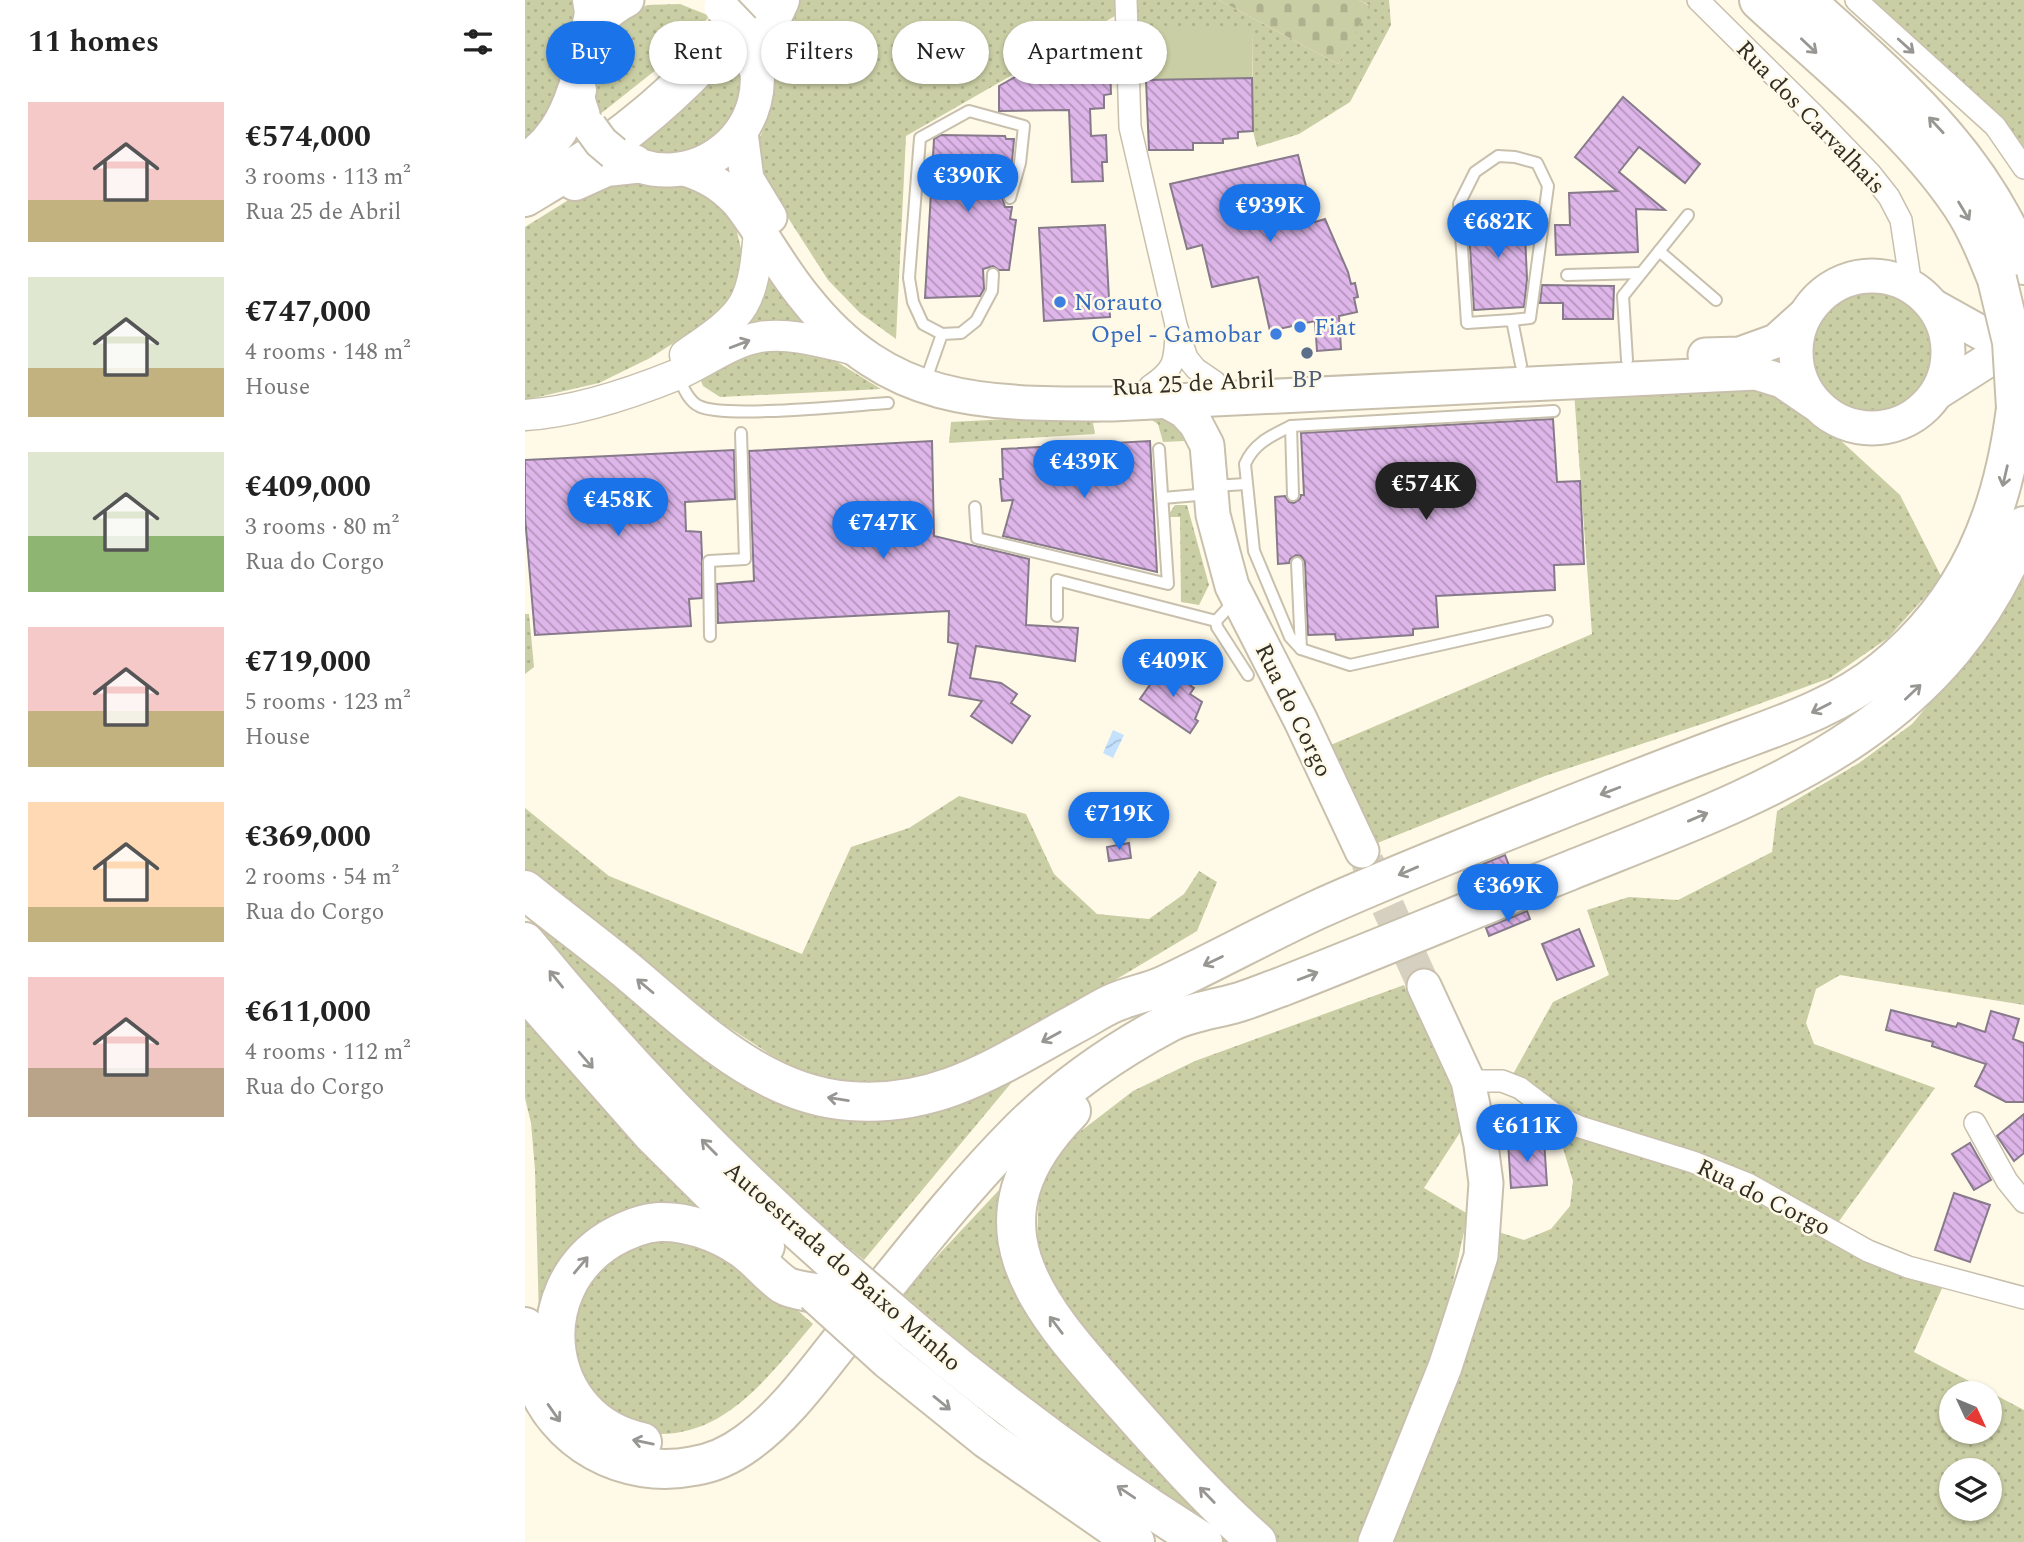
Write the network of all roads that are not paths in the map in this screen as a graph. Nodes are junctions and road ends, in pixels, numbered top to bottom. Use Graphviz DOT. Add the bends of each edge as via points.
graph roads {
  1 [pos="588,0"];
  2 [pos="627,0"];
  3 [pos="780,0"];
  4 [pos="1126,0"];
  5 [pos="1698,0"];
  6 [pos="1759,0"];
  7 [pos="1805,0"];
  8 [pos="1856,0"];
  9 [pos="733,7"];
  10 [pos="588,21"];
  11 [pos="599,21"];
  12 [pos="757,66"];
  13 [pos="577,84"];
  14 [pos="577,90"];
  15 [pos="741,133"];
  16 [pos="624,159"];
  17 [pos="525,163"];
  18 [pos="2024,168"];
  19 [pos="685,169"];
  20 [pos="525,180"];
  21 [pos="525,197"];
  22 [pos="1010,198"];
  23 [pos="525,210"];
  24 [pos="1688,215"];
  25 [pos="759,231"];
  26 [pos="1659,251"];
  27 [pos="2010,272"];
  28 [pos="1641,273"];
  29 [pos="993,274"];
  30 [pos="1566,275"];
  31 [pos="1922,296"];
  32 [pos="1716,300"];
  33 [pos="1805,314"];
  34 [pos="1512,320"];
  35 [pos="1176,325"];
  36 [pos="942,334"];
  37 [pos="2024,338"];
  38 [pos="856,350"];
  39 [pos="2024,355"];
  40 [pos="1627,360"];
  41 [pos="1521,366"];
  42 [pos="929,371"];
  43 [pos="677,374"];
  44 [pos="632,390"];
  45 [pos="1227,390"];
  46 [pos="1938,391"];
  47 [pos="1158,393"];
  48 [pos="888,403"];
  49 [pos="1814,403"];
  50 [pos="1554,411"];
  51 [pos="525,415"];
  52 [pos="1291,426"];
  53 [pos="741,433"];
  54 [pos="1207,445"];
  55 [pos="1159,449"];
  56 [pos="1246,484"];
  57 [pos="1211,490"];
  58 [pos="1293,495"];
  59 [pos="1163,498"];
  60 [pos="975,507"];
  61 [pos="2024,526"];
  62 [pos="1297,563"];
  63 [pos="1232,586"];
  64 [pos="1057,616"];
  65 [pos="1216,621"];
  66 [pos="1548,621"];
  67 [pos="711,636"];
  68 [pos="1301,649"];
  69 [pos="1248,675"];
  70 [pos="1362,851"];
  71 [pos="525,890"];
  72 [pos="525,942"];
  73 [pos="1424,986"];
  74 [pos="1157,989"];
  75 [pos="525,990"];
  76 [pos="1244,1001"];
  77 [pos="1468,1081"];
  78 [pos="1975,1123"];
  79 [pos="2024,1202"];
  80 [pos="823,1277"];
  81 [pos="2024,1298"];
  82 [pos="525,1327"];
  83 [pos="1135,1542"];
  84 [pos="1203,1542"];
  85 [pos="1257,1542"];
  86 [pos="1375,1542"];
  1 -- 10 [label="main road"];
  2 -- 11 [label="main road"];
  3 -- 12 [label="highway"];
  4 -- 35 [label="street" via="1129,127"];
  5 -- 31 [label="street, Rua dos Carvalhais" via="1889,197 1901,220"];
  6 -- 27 [label="highway, one-way" via="1936,171 1982,241"];
  27 -- 7 [label="highway, one-way" via="2010,230 1953,144"];
  8 -- 18 [label="street, one-way" via="1995,126"];
  9 -- 12 [label="main road"];
  9 -- 20 [label="highway" via="671,72"];
  9 -- 21 [label="highway" via="684,82 578,165"];
  12 -- 15 [label="main road" via="758,89"];
  13 -- 14 [label="main road"];
  14 -- 16 [label="main road, bridge" via="590,127"];
  14 -- 17 [label="highway" via="555,138"];
  15 -- 19 [label="main road" via="725,150"];
  15 -- 42 [label="main road, Rua 25 de Abril" via="747,179 817,288 866,339 899,360"];
  16 -- 19 [label="main road" via="650,169"];
  16 -- 23 [label="highway" via="583,176"];
  19 -- 25 [label="main road, Rua 25 de Abril" via="726,190"];
  22 -- 36 [label="lane" via="1024,126 969,111 920,138 909,278 923,324"];
  24 -- 26 [label="lane"];
  25 -- 38 [label="main road, Rua 25 de Abril" via="804,298"];
  25 -- 44 [label="main road, Rua 25 de Abril" via="756,267 743,305 717,332"];
  26 -- 28 [label="lane"];
  26 -- 32 [label="lane"];
  27 -- 74 [label="highway, one-way, bridge" via="2016,408 1995,512 1960,586 1910,647 1880,673 1816,711 1381,883"];
  28 -- 30 [label="lane"];
  28 -- 40 [label="lane" via="1623,296"];
  29 -- 36 [label="lane" via="992,291 976,321 961,333"];
  31 -- 33 [label="main road" via="1888,277 1864,276 1841,282 1821,295"];
  31 -- 37 [label="main road" via="1994,340"];
  31 -- 46 [label="main road" via="1944,326 1948,348"];
  33 -- 40 [label="main road, Rua 25 de Abril" via="1776,341 1740,354"];
  33 -- 49 [label="main road" via="1795,360 1801,383"];
  34 -- 34 [label="lane" via="1467,323 1459,204 1475,172 1498,156 1537,163 1548,186 1530,318"];
  34 -- 41 [label="lane"];
  35 -- 45 [label="street" via="1187,358"];
  35 -- 47 [label="street" via="1175,361"];
  36 -- 42 [label="lane"];
  43 -- 38 [label="main road, Rua 25 de Abril, one-way" via="759,337 795,337"];
  38 -- 47 [label="main road, Rua 25 de Abril" via="890,373 960,396 1024,404"];
  39 -- 46 [label="main road" via="1993,357"];
  40 -- 41 [label="main road, Rua 25 de Abril"];
  41 -- 45 [label="main road, Rua 25 de Abril"];
  42 -- 47 [label="main road, Rua 25 de Abril" via="1027,388"];
  43 -- 44 [label="main road, Rua 25 de Abril"];
  43 -- 48 [label="lane" via="688,397 711,410"];
  44 -- 51 [label="main road, Rua 25 de Abril" via="553,413"];
  45 -- 47 [label="main road, Rua 25 de Abril"];
  45 -- 49 [label="main road, Rua 25 de Abril" via="1756,373 1782,381"];
  45 -- 54 [label="main road, Rua do Corgo"];
  46 -- 49 [label="main road" via="1922,410 1902,423 1879,429 1832,419"];
  47 -- 54 [label="main road, Rua do Corgo" via="1184,411"];
  50 -- 52 [label="lane"];
  52 -- 56 [label="lane" via="1250,453 1245,464"];
  52 -- 58 [label="lane"];
  53 -- 67 [label="lane" via="745,559 709,561"];
  54 -- 57 [label="main road, Rua do Corgo"];
  55 -- 59 [label="lane"];
  56 -- 57 [label="lane"];
  56 -- 68 [label="lane" via="1254,551 1290,637"];
  57 -- 59 [label="lane"];
  57 -- 63 [label="main road, Rua do Corgo"];
  59 -- 60 [label="lane" via="1168,584 977,538"];
  76 -- 61 [label="highway, one-way" via="1706,814 1771,785 1860,735 1901,704 1963,638 2007,566"];
  62 -- 68 [label="lane"];
  63 -- 65 [label="lane" via="1232,600"];
  63 -- 70 [label="main road, Rua do Corgo"];
  64 -- 65 [label="lane" via="1057,580"];
  65 -- 69 [label="lane"];
  66 -- 68 [label="lane" via="1350,664"];
  74 -- 71 [label="highway, one-way" via="1112,1003 957,1087 880,1103 844,1101 778,1082 715,1043"];
  80 -- 72 [label="highway, Autoestrada do Baixo Minho, one-way" via="764,1200 675,1112"];
  73 -- 77 [label="main road"];
  74 -- 80 [label="highway, one-way" via="1034,1084 1003,1114 778,1382 733,1423 684,1443 658,1445 629,1439 586,1412 561,1375 554,1351 563,1291 597,1247 623,1231 658,1222 688,1224 740,1247 786,1287"];
  75 -- 80 [label="highway, Autoestrada do Baixo Minho, one-way" via="652,1133"];
  82 -- 76 [label="highway, one-way" via="533,1375 543,1397 573,1437 594,1452 654,1469 720,1459 744,1446 787,1406 948,1211 1048,1104 1175,1019"];
  85 -- 76 [label="highway, one-way" via="1189,1477 1069,1342 1035,1294 1017,1237 1024,1179 1058,1124 1107,1082"];
  77 -- 81 [label="street, Rua do Corgo" via="1502,1081 1580,1127 1748,1184 1868,1251 1908,1267"];
  77 -- 86 [label="main road" via="1486,1183 1482,1256 1445,1367"];
  78 -- 79 [label="street"];
  80 -- 83 [label="highway, Autoestrada do Baixo Minho, one-way, bridge" via="889,1360 1009,1455"];
  84 -- 80 [label="highway, Autoestrada do Baixo Minho, one-way, bridge" via="1028,1423 914,1331"];
}
